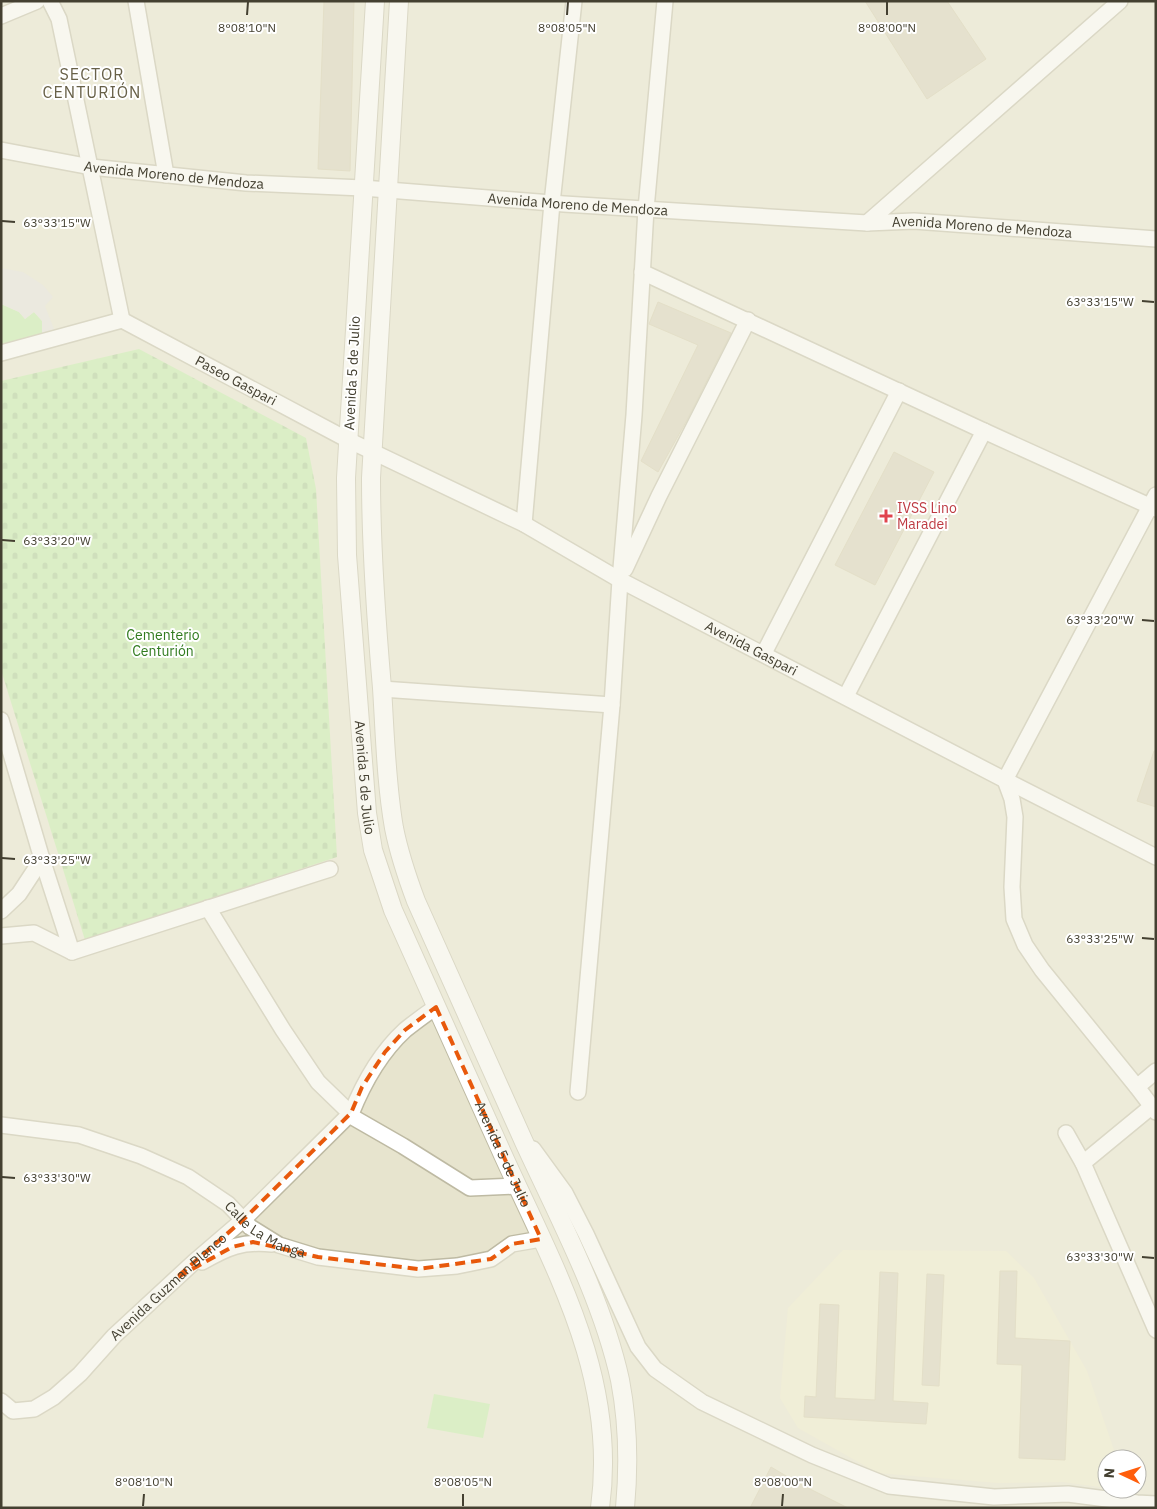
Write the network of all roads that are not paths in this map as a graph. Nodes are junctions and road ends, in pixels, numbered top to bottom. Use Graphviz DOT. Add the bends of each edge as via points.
graph roads {
  1 [pos="37,1"];
  2 [pos="50,1"];
  3 [pos="136,1"];
  4 [pos="375,1"];
  5 [pos="399,1"];
  6 [pos="574,1"];
  7 [pos="666,1"];
  8 [pos="1120,1"];
  9 [pos="1,16"];
  10 [pos="1,150"];
  11 [pos="90,167"];
  12 [pos="166,175"];
  13 [pos="363,188"];
  14 [pos="388,191"];
  15 [pos="552,203"];
  16 [pos="646,209"];
  17 [pos="866,223"];
  18 [pos="1156,239"];
  19 [pos="642,272"];
  20 [pos="122,320"];
  21 [pos="748,320"];
  22 [pos="1,354"];
  23 [pos="898,391"];
  24 [pos="984,432"];
  25 [pos="348,440"];
  26 [pos="373,450"];
  27 [pos="1154,504"];
  28 [pos="524,524"];
  29 [pos="620,580"];
  30 [pos="764,653"];
  31 [pos="382,689"];
  32 [pos="846,696"];
  33 [pos="612,705"];
  34 [pos="1,720"];
  35 [pos="1005,780"];
  36 [pos="1156,857"];
  37 [pos="42,859"];
  38 [pos="330,869"];
  39 [pos="208,908"];
  40 [pos="1,910"];
  41 [pos="1,936"];
  42 [pos="72,952"];
  43 [pos="436,1007"];
  44 [pos="1156,1071"];
  45 [pos="1137,1086"];
  46 [pos="578,1092"];
  47 [pos="1153,1110"];
  48 [pos="350,1114"];
  49 [pos="1,1125"];
  50 [pos="518,1128"];
  51 [pos="1066,1133"];
  52 [pos="1083,1163"];
  53 [pos="517,1186"];
  54 [pos="243,1220"];
  55 [pos="541,1239"];
  56 [pos="279,1245"];
  57 [pos="176,1278"];
  58 [pos="1156,1330"];
  59 [pos="1,1401"];
  60 [pos="994,1502"];
  61 [pos="1104,1503"];
  62 [pos="1156,1504"];
  63 [pos="600,1508"];
  64 [pos="625,1508"];
  1 -- 9 [label="street"];
  2 -- 11 [label="street" via="59,19"];
  3 -- 12 [label="street"];
  4 -- 13 [label="street, Avenida 5 de Julio"];
  5 -- 14 [label="street, Avenida 5 de Julio"];
  6 -- 15 [label="street"];
  7 -- 16 [label="street"];
  8 -- 17 [label="street"];
  10 -- 11 [label="street, Avenida Moreno de Mendoza"];
  11 -- 12 [label="street, Avenida Moreno de Mendoza"];
  11 -- 20 [label="street"];
  12 -- 13 [label="street, Avenida Moreno de Mendoza" via="246,183"];
  13 -- 14 [label="street, Avenida Moreno de Mendoza"];
  13 -- 25 [label="street, Avenida 5 de Julio"];
  14 -- 15 [label="street, Avenida Moreno de Mendoza"];
  14 -- 26 [label="street, Avenida 5 de Julio"];
  15 -- 16 [label="street, Avenida Moreno de Mendoza"];
  15 -- 28 [label="street"];
  16 -- 17 [label="street, Avenida Moreno de Mendoza"];
  16 -- 19 [label="street"];
  17 -- 18 [label="street, Avenida Moreno de Mendoza" via="914,221"];
  19 -- 21 [label="street"];
  19 -- 29 [label="street"];
  20 -- 22 [label="street"];
  20 -- 25 [label="street, Paseo Gaspari"];
  21 -- 23 [label="street"];
  21 -- 29 [label="street" via="658,496"];
  23 -- 24 [label="street"];
  23 -- 30 [label="street"];
  24 -- 27 [label="street"];
  24 -- 32 [label="street"];
  25 -- 26 [label="street, Avenida Gaspari"];
  25 -- 43 [label="street, Avenida 5 de Julio" via="347,555 370,832 392,910"];
  26 -- 28 [label="street, Avenida Gaspari"];
  26 -- 31 [label="street, Avenida 5 de Julio" via="371,528"];
  27 -- 35 [label="street"];
  28 -- 29 [label="street, Avenida Gaspari"];
  29 -- 30 [label="street, Avenida Gaspari"];
  29 -- 33 [label="street"];
  30 -- 32 [label="street, Avenida Gaspari"];
  31 -- 33 [label="street"];
  31 -- 50 [label="street, Avenida 5 de Julio" via="394,828 404,866 416,901"];
  32 -- 35 [label="street, Avenida Gaspari"];
  33 -- 46 [label="street"];
  34 -- 37 [label="street"];
  35 -- 36 [label="street, Avenida Gaspari"];
  35 -- 45 [label="street" via="1015,817 1014,919 1042,970"];
  37 -- 40 [label="street" via="19,894"];
  37 -- 42 [label="street"];
  38 -- 39 [label="street"];
  39 -- 42 [label="street"];
  39 -- 48 [label="street" via="318,1082"];
  41 -- 42 [label="street" via="34,933"];
  43 -- 48 [label="street" via="405,1030 385,1052 362,1087"];
  43 -- 53 [label="street, Avenida 5 de Julio"];
  44 -- 45 [label="street"];
  45 -- 47 [label="street"];
  47 -- 52 [label="street"];
  48 -- 53 [label="street" via="470,1188"];
  48 -- 54 [label="street, Avenida Guzman Blanco"];
  49 -- 54 [label="street, Calle La Manga" via="79,1135 141,1156 188,1178 228,1204"];
  50 -- 60 [label="street" via="565,1193 638,1347 655,1369 702,1402 812,1455 889,1486"];
  50 -- 64 [label="street, Avenida 5 de Julio" via="607,1331 626,1424"];
  51 -- 52 [label="street"];
  52 -- 58 [label="street"];
  53 -- 55 [label="street, Avenida 5 de Julio"];
  54 -- 56 [label="street, Calle La Manga"];
  54 -- 57 [label="street, Avenida Guzman Blanco"];
  55 -- 56 [label="street, Calle La Manga" via="512,1244 491,1259 457,1266 418,1268 318,1257"];
  55 -- 63 [label="street, Avenida 5 de Julio" via="583,1338 596,1386 602,1445"];
  56 -- 57 [label="street" via="253,1242 232,1247"];
  57 -- 59 [label="street, Avenida Guzman Blanco" via="54,1397 34,1409 13,1411"];
  60 -- 61 [label="street" via="1068,1494"];
  61 -- 62 [label="street"];
}
